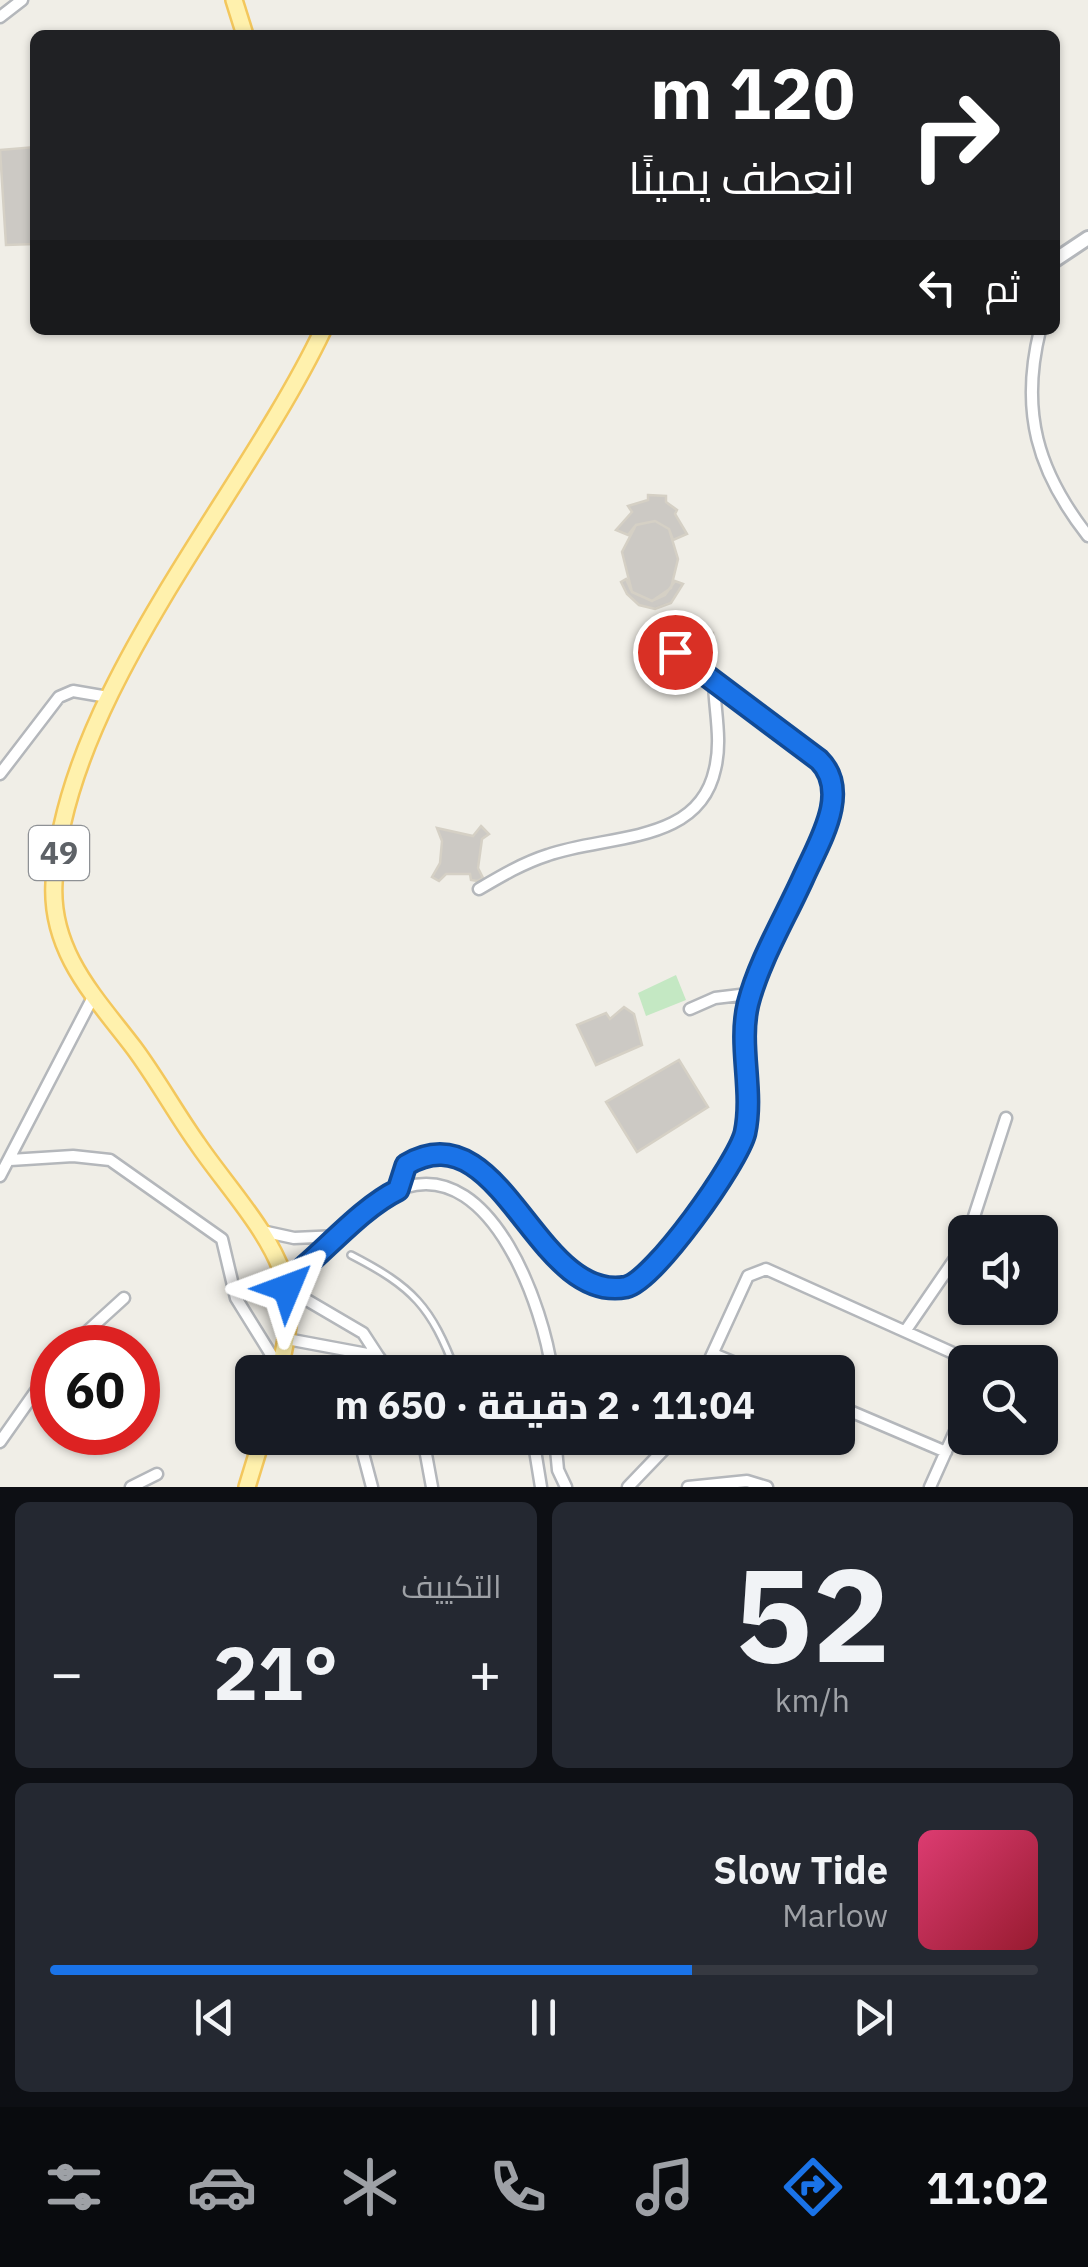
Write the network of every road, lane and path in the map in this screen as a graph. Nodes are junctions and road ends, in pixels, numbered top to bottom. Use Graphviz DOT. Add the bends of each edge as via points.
graph roads {
  1 [pos="22,0"];
  2 [pos="234,0"];
  3 [pos="0,17"];
  4 [pos="243,30"];
  5 [pos="1088,238"];
  6 [pos="1060,259"];
  7 [pos="321,335"];
  8 [pos="1039,335"];
  9 [pos="1088,536"];
  10 [pos="675,652"];
  11 [pos="714,684"];
  12 [pos="108,697"];
  13 [pos="0,774"];
  14 [pos="478,889"];
  15 [pos="92,1000"];
  16 [pos="748,1007"];
  17 [pos="690,1010"];
  18 [pos="1006,1118"];
  19 [pos="10,1160"];
  20 [pos="0,1176"];
  21 [pos="398,1190"];
  22 [pos="974,1215"];
  23 [pos="258,1230"];
  24 [pos="340,1236"];
  25 [pos="351,1255"];
  26 [pos="948,1269"];
  27 [pos="286,1285"];
  28 [pos="124,1298"];
  29 [pos="94,1325"];
  30 [pos="906,1330"];
  31 [pos="287,1339"];
  32 [pos="948,1350"];
  33 [pos="713,1354"];
  34 [pos="270,1355"];
  35 [pos="284,1355"];
  36 [pos="373,1355"];
  37 [pos="377,1355"];
  38 [pos="449,1355"];
  39 [pos="548,1355"];
  40 [pos="30,1399"];
  41 [pos="855,1413"];
  42 [pos="0,1442"];
  43 [pos="948,1447"];
  44 [pos="946,1452"];
  45 [pos="257,1455"];
  46 [pos="363,1455"];
  47 [pos="425,1455"];
  48 [pos="535,1455"];
  49 [pos="557,1455"];
  50 [pos="659,1455"];
  51 [pos="157,1474"];
  52 [pos="131,1487"];
  53 [pos="247,1487"];
  54 [pos="372,1487"];
  55 [pos="432,1487"];
  56 [pos="540,1487"];
  57 [pos="566,1487"];
  58 [pos="628,1487"];
  59 [pos="688,1487"];
  60 [pos="767,1487"];
  61 [pos="930,1487"];
  1 -- 3 [label="street"];
  2 -- 4 [label="main road"];
  5 -- 6 [label="street"];
  7 -- 12 [label="main road, 49" via="295,390"];
  8 -- 9 [label="street" via="1030,412 1046,468"];
  10 -- 11 [label="street"];
  11 -- 14 [label="street" via="716,767 697,807 653,832 550,854"];
  11 -- 16 [label="street" via="819,760 835,785 820,838"];
  12 -- 13 [label="street" via="73,691 59,697"];
  12 -- 15 [label="main road, 49" via="72,790 54,884 60,934"];
  15 -- 19 [label="street"];
  15 -- 23 [label="main road, 49" via="142,1060"];
  16 -- 17 [label="street" via="740,996 729,995"];
  16 -- 21 [label="street" via="746,1115 737,1155 640,1282 623,1288 579,1274 466,1158 420,1156 406,1165"];
  18 -- 22 [label="street"];
  19 -- 20 [label="street"];
  19 -- 34 [label="street" via="110,1160 222,1239 236,1298"];
  21 -- 24 [label="street"];
  21 -- 39 [label="street" via="428,1183 448,1187 493,1226 530,1282"];
  23 -- 24 [label="street" via="294,1238"];
  23 -- 27 [label="main road, 49"];
  24 -- 27 [label="street"];
  25 -- 38 [label="lane" via="400,1280 440,1331"];
  26 -- 30 [label="street"];
  27 -- 31 [label="main road, 49"];
  27 -- 37 [label="street" via="364,1334"];
  28 -- 29 [label="street"];
  30 -- 32 [label="street"];
  30 -- 33 [label="street" via="757,1269"];
  31 -- 35 [label="main road, 49"];
  31 -- 36 [label="street"];
  40 -- 42 [label="street"];
  41 -- 44 [label="street"];
  43 -- 44 [label="street"];
  44 -- 61 [label="street"];
  45 -- 53 [label="main road"];
  46 -- 54 [label="street"];
  47 -- 55 [label="street"];
  48 -- 56 [label="street"];
  49 -- 57 [label="street"];
  50 -- 58 [label="street"];
  51 -- 52 [label="street"];
  59 -- 60 [label="street" via="747,1481"];
}
